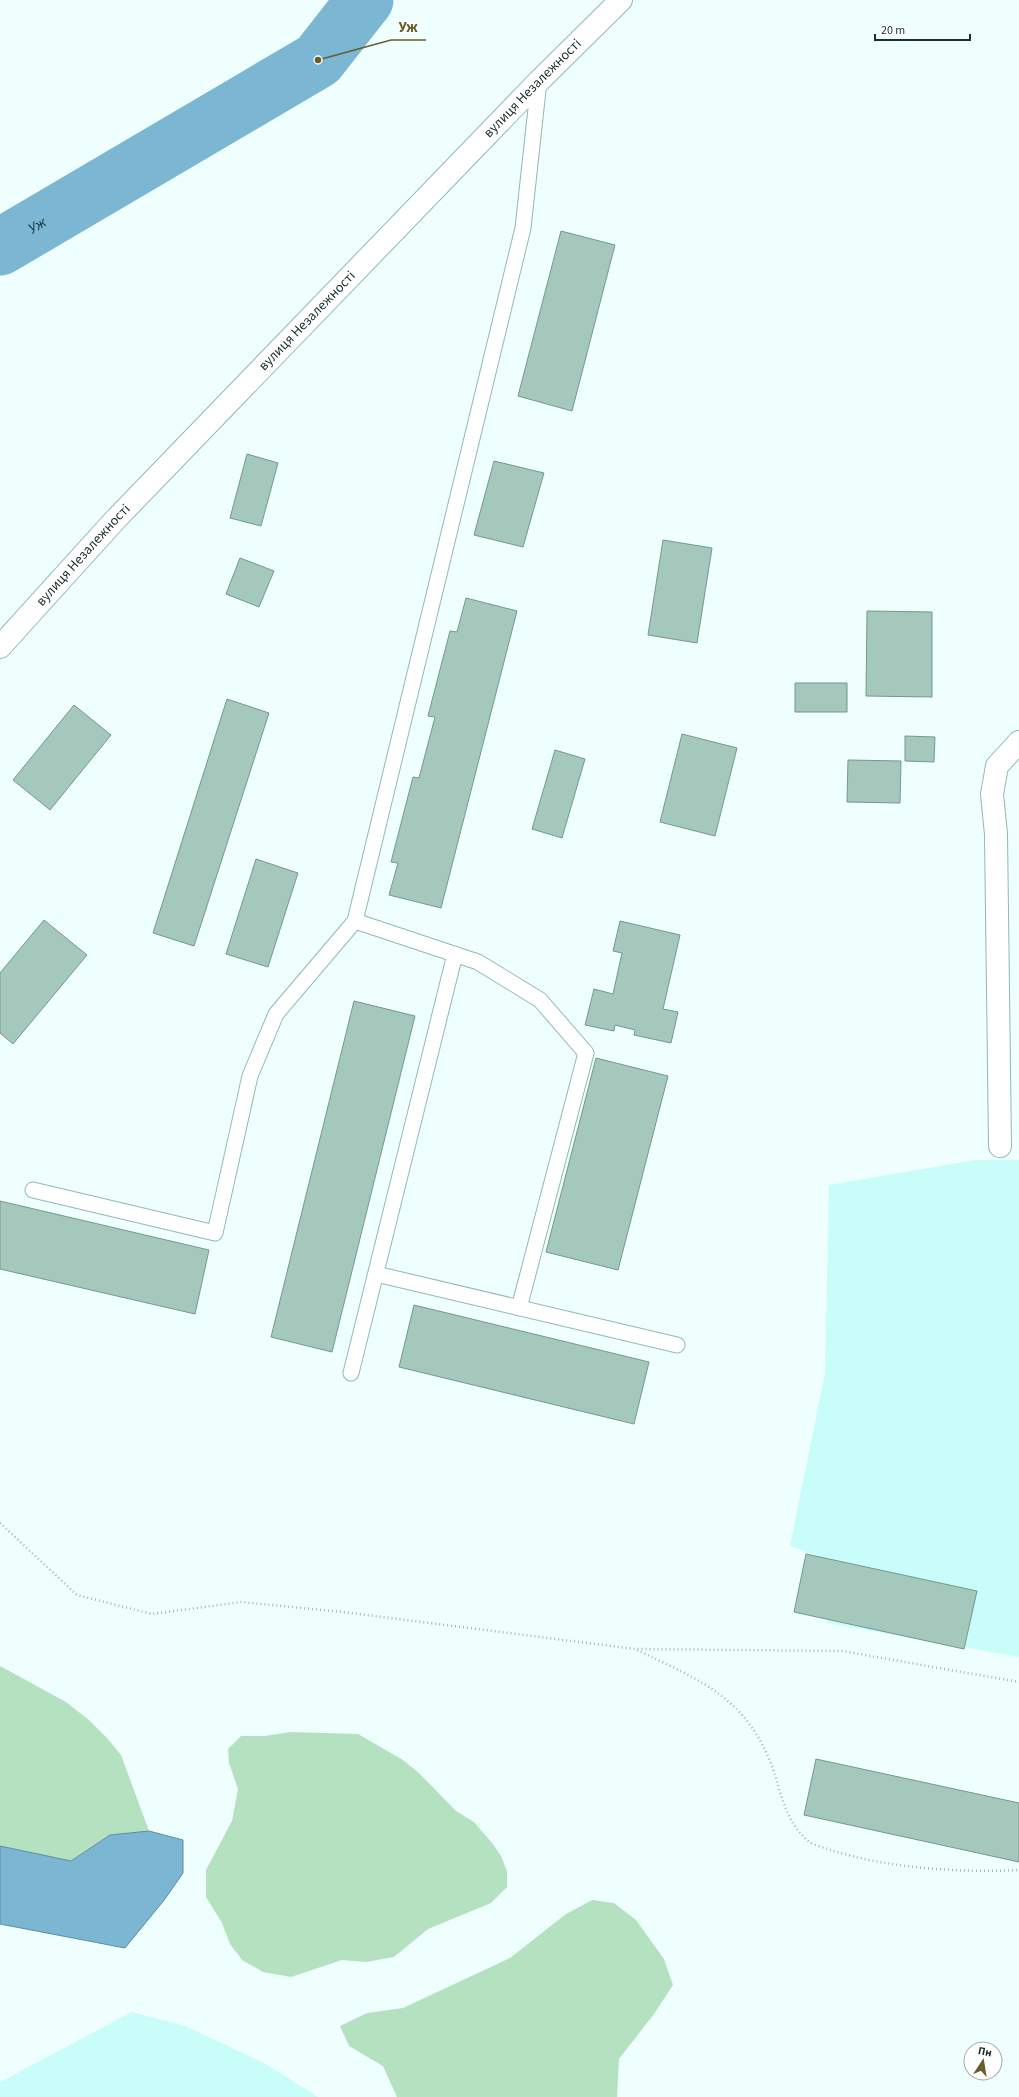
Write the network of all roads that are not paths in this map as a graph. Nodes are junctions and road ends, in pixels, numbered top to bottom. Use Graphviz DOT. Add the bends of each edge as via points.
graph roads {
  1 [pos="621,0"];
  2 [pos="540,81"];
  3 [pos="0,647"];
  4 [pos="1019,742"];
  5 [pos="355,921"];
  6 [pos="455,954"];
  7 [pos="1000,1146"];
  8 [pos="33,1190"];
  9 [pos="376,1274"];
  10 [pos="519,1308"];
  11 [pos="677,1345"];
  12 [pos="351,1373"];
  1 -- 2 [label="street, вулиця Незалежності"];
  2 -- 3 [label="street, вулиця Незалежності" via="114,520"];
  2 -- 5 [label="lane" via="523,228"];
  4 -- 7 [label="street" via="997,766 992,794 996,834"];
  5 -- 6 [label="lane"];
  5 -- 8 [label="lane" via="276,1014 250,1076 215,1233"];
  6 -- 9 [label="lane"];
  6 -- 10 [label="lane" via="478,962 540,1000 586,1053"];
  9 -- 10 [label="lane"];
  9 -- 12 [label="lane"];
  10 -- 11 [label="lane"];
}
